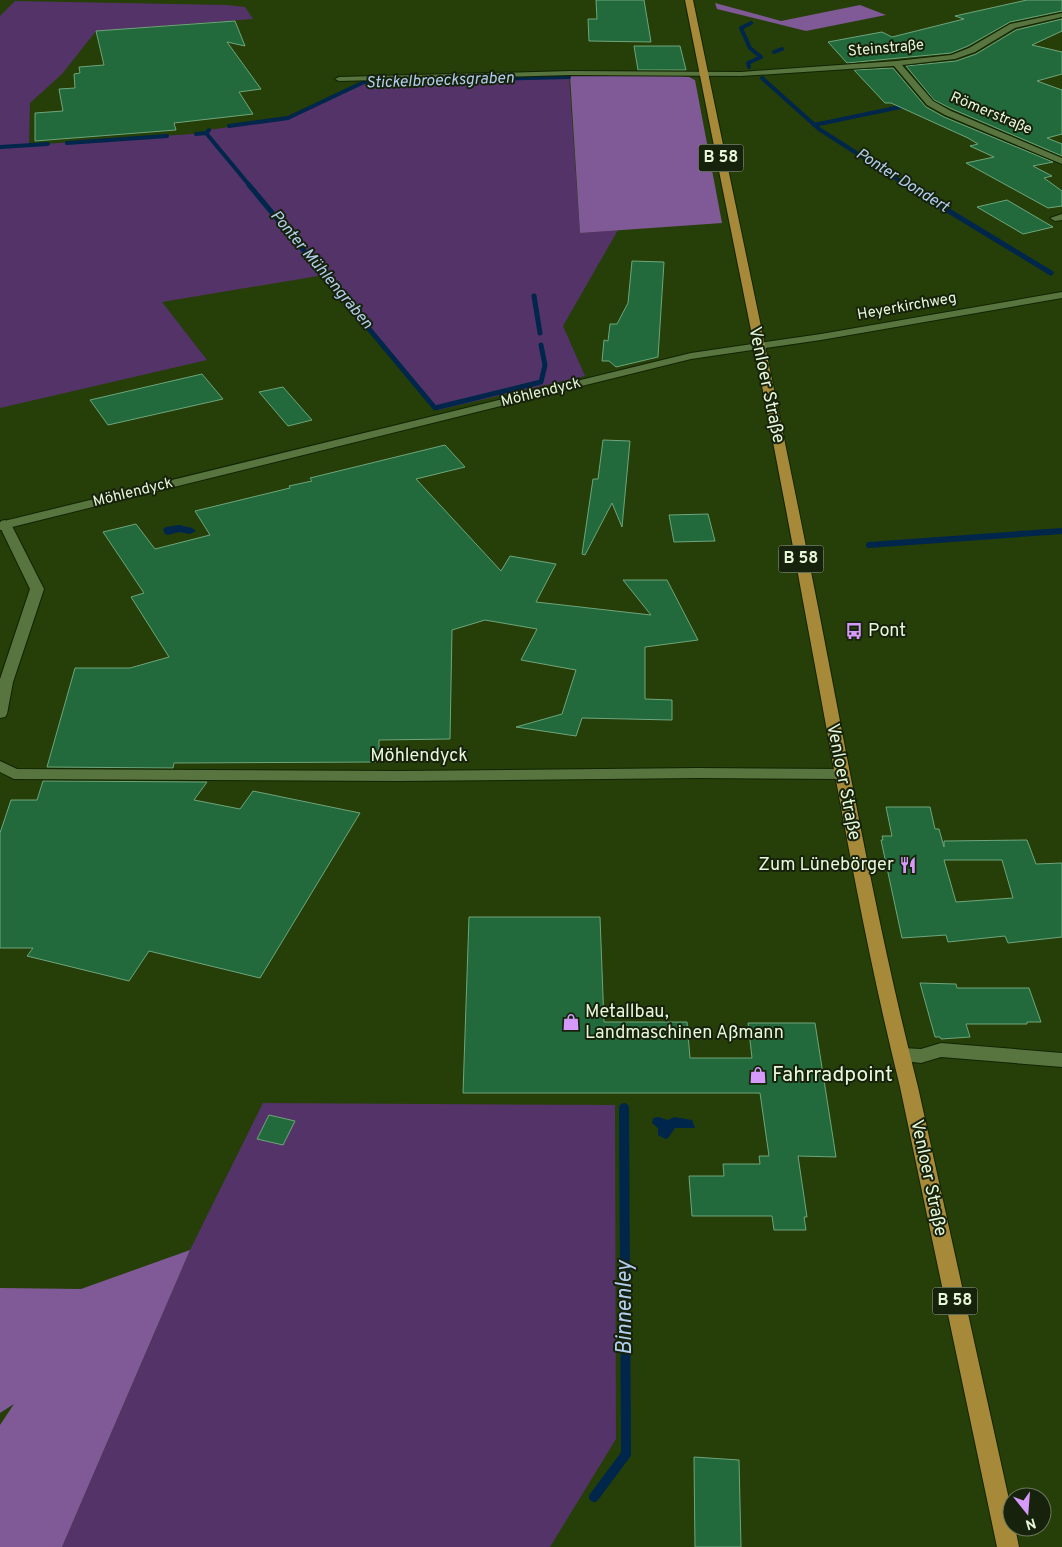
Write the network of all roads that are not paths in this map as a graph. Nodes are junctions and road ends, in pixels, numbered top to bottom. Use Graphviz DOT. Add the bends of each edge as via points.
graph roads {
  1 [pos="689,0"];
  2 [pos="1062,15"];
  3 [pos="896,63"];
  4 [pos="704,73"];
  5 [pos="339,79"];
  6 [pos="1062,160"];
  7 [pos="1062,295"];
  8 [pos="758,345"];
  9 [pos="2,525"];
  10 [pos="0,714"];
  11 [pos="0,766"];
  12 [pos="841,774"];
  13 [pos="902,1055"];
  14 [pos="1062,1060"];
  15 [pos="1008,1547"];
  1 -- 4 [label="main road, Venloer Straße / B 58"];
  2 -- 3 [label="street, Steinstraße" via="1013,26 972,50 952,57"];
  3 -- 4 [label="street, Steinstraße" via="741,74"];
  3 -- 6 [label="street, Römerstraße" via="930,103"];
  4 -- 5 [label="street" via="571,72"];
  4 -- 8 [label="main road, Venloer Straße / B 58"];
  7 -- 8 [label="street, Heyerkirchweg"];
  8 -- 9 [label="street, Möhlendyck" via="691,356"];
  8 -- 12 [label="main road, Venloer Straße / B 58"];
  9 -- 10 [label="street, Möhlendyck" via="37,589 6,682"];
  11 -- 12 [label="street, Möhlendyck" via="14,774"];
  12 -- 13 [label="main road, Venloer Straße / B 58"];
  13 -- 14 [label="street" via="921,1056 941,1050"];
  13 -- 15 [label="main road, Venloer Straße / B 58"];
}
